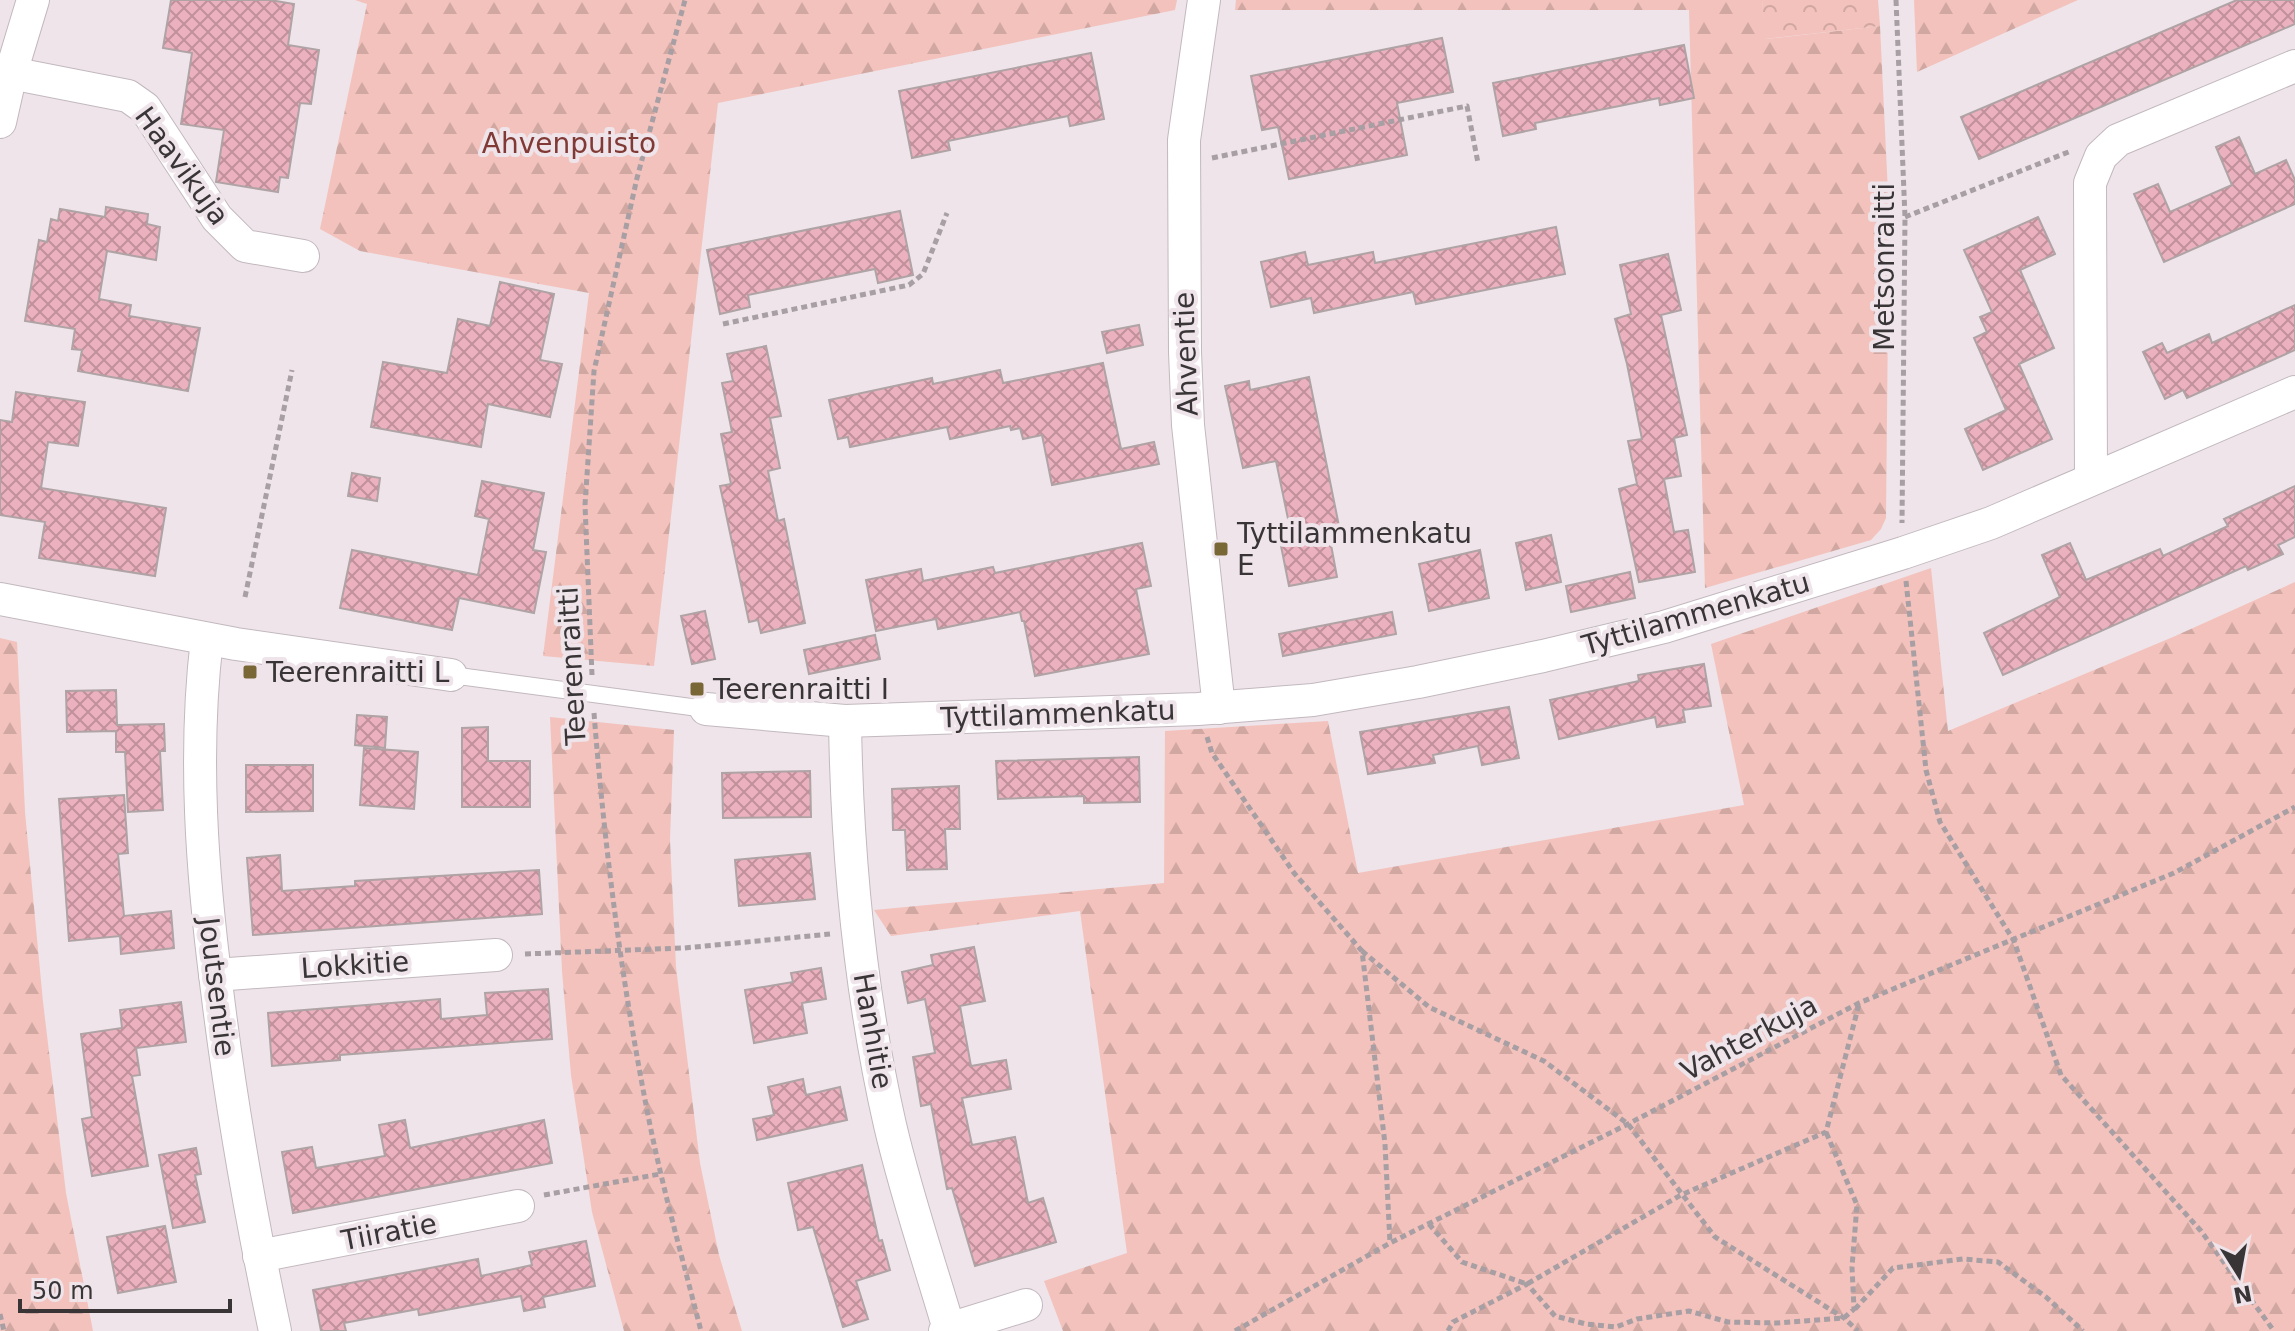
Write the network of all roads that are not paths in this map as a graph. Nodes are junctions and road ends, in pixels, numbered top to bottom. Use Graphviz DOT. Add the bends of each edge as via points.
graph roads {
  1 [pos="33,0"];
  2 [pos="1204,0"];
  3 [pos="2295,66"];
  4 [pos="6,72"];
  5 [pos="0,122"];
  6 [pos="303,256"];
  7 [pos="2295,392"];
  8 [pos="2091,478"];
  9 [pos="0,599"];
  10 [pos="207,639"];
  11 [pos="451,675"];
  12 [pos="1209,708"];
  13 [pos="706,709"];
  14 [pos="845,721"];
  15 [pos="496,955"];
  16 [pos="215,975"];
  17 [pos="518,1206"];
  18 [pos="259,1256"];
  19 [pos="1026,1305"];
  20 [pos="947,1330"];
  21 [pos="275,1331"];
  1 -- 4 [label="street"];
  2 -- 12 [label="street, Ahventie" via="1184,140 1183,248 1188,425"];
  3 -- 8 [label="street" via="2118,140 2101,156 2090,183"];
  4 -- 5 [label="street"];
  4 -- 6 [label="street, Haavikuja" via="128,96 145,108 217,218 245,246"];
  7 -- 8 [label="street, Tyttilammenkatu"];
  8 -- 12 [label="street, Tyttilammenkatu" via="1991,523 1903,544 1664,627 1313,700"];
  9 -- 10 [label="street, Tyttilammenkatu"];
  10 -- 11 [label="street, Tyttilammenkatu"];
  10 -- 16 [label="street, Joutsentie" via="199,776"];
  11 -- 13 [label="lane, Tyttilammenkatu" via="592,685"];
  12 -- 14 [label="street, Tyttilammenkatu"];
  13 -- 14 [label="street, Tyttilammenkatu"];
  14 -- 20 [label="street, Hanhitie" via="868,1014 891,1128"];
  15 -- 16 [label="street, Lokkitie"];
  16 -- 18 [label="street, Joutsentie"];
  17 -- 18 [label="street, Tiiratie"];
  18 -- 21 [label="street, Joutsentie"];
  19 -- 20 [label="street"];
}
